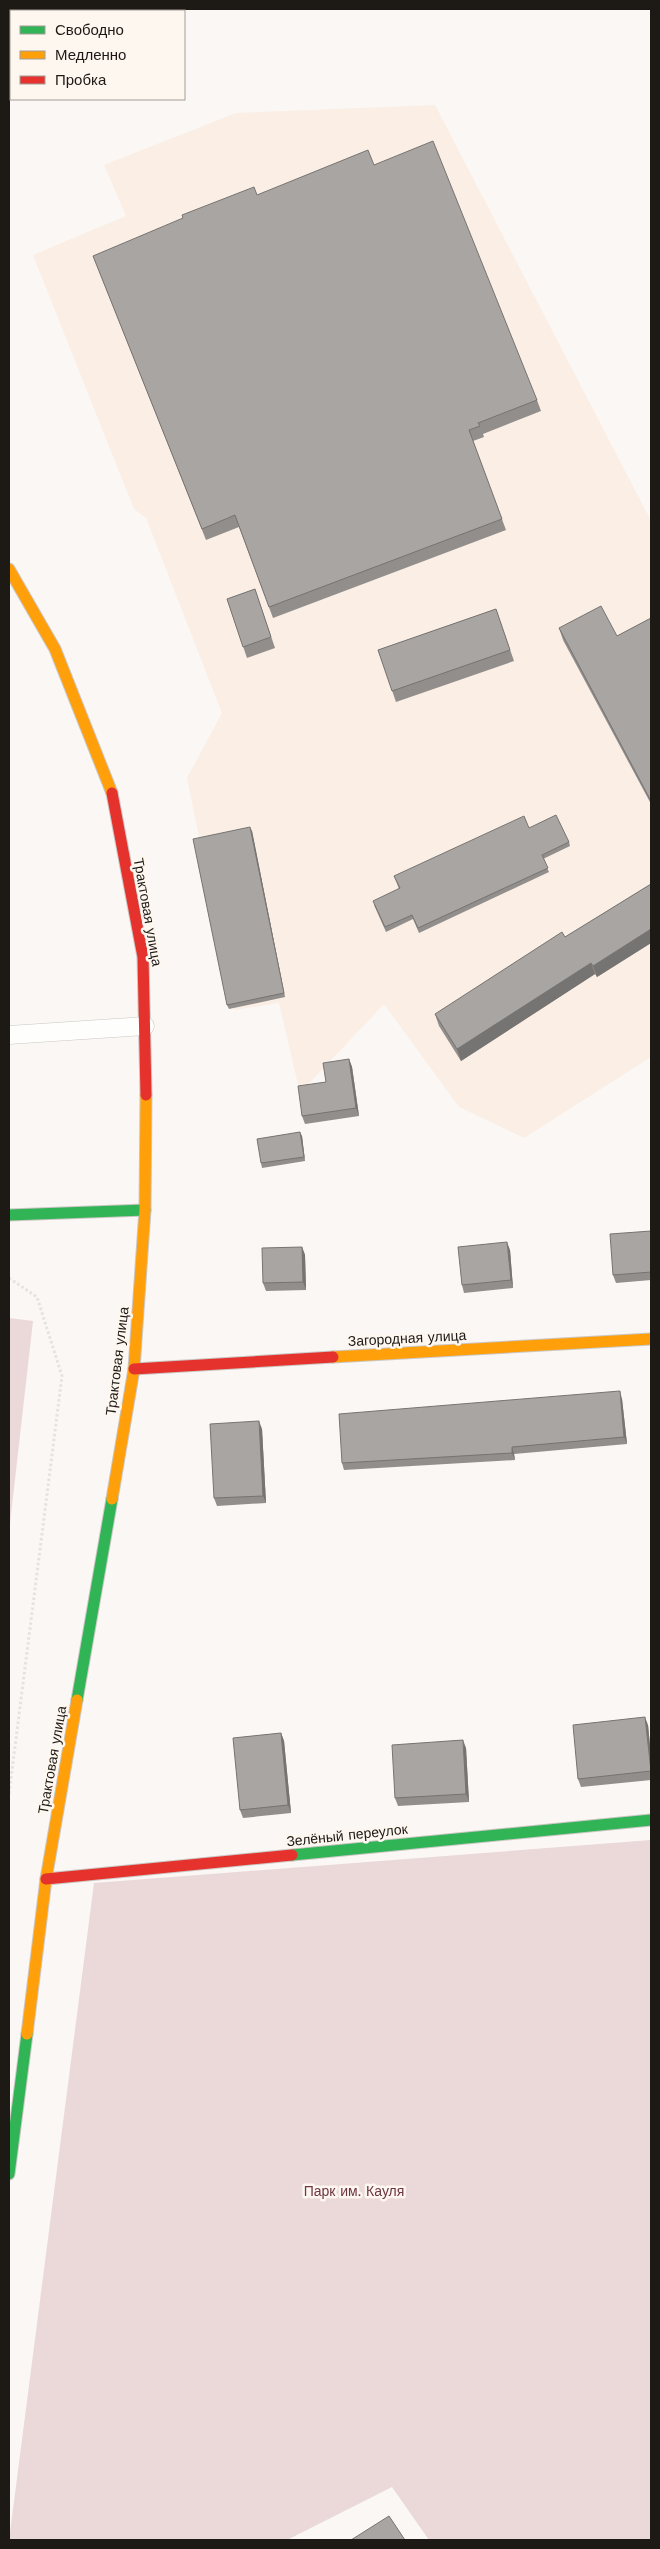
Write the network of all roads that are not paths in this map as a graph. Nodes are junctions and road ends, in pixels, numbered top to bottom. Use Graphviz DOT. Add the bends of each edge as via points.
graph roads {
  1 [pos="9,569"];
  2 [pos="145,1026"];
  3 [pos="9,1035"];
  4 [pos="146,1210"];
  5 [pos="9,1215"];
  6 [pos="651,1339"];
  7 [pos="134,1369"];
  8 [pos="651,1820"];
  9 [pos="46,1878"];
  10 [pos="9,2174"];
  1 -- 2 [label="street, Трактовая улица" via="55,649 112,794 143,957"];
  2 -- 3 [label="lane"];
  2 -- 4 [label="street, Трактовая улица"];
  4 -- 5 [label="street"];
  4 -- 7 [label="street, Трактовая улица"];
  6 -- 7 [label="street, Загородная улица"];
  7 -- 9 [label="street, Трактовая улица"];
  8 -- 9 [label="street, Зелёный переулок"];
  9 -- 10 [label="street, Трактовая улица"];
}
